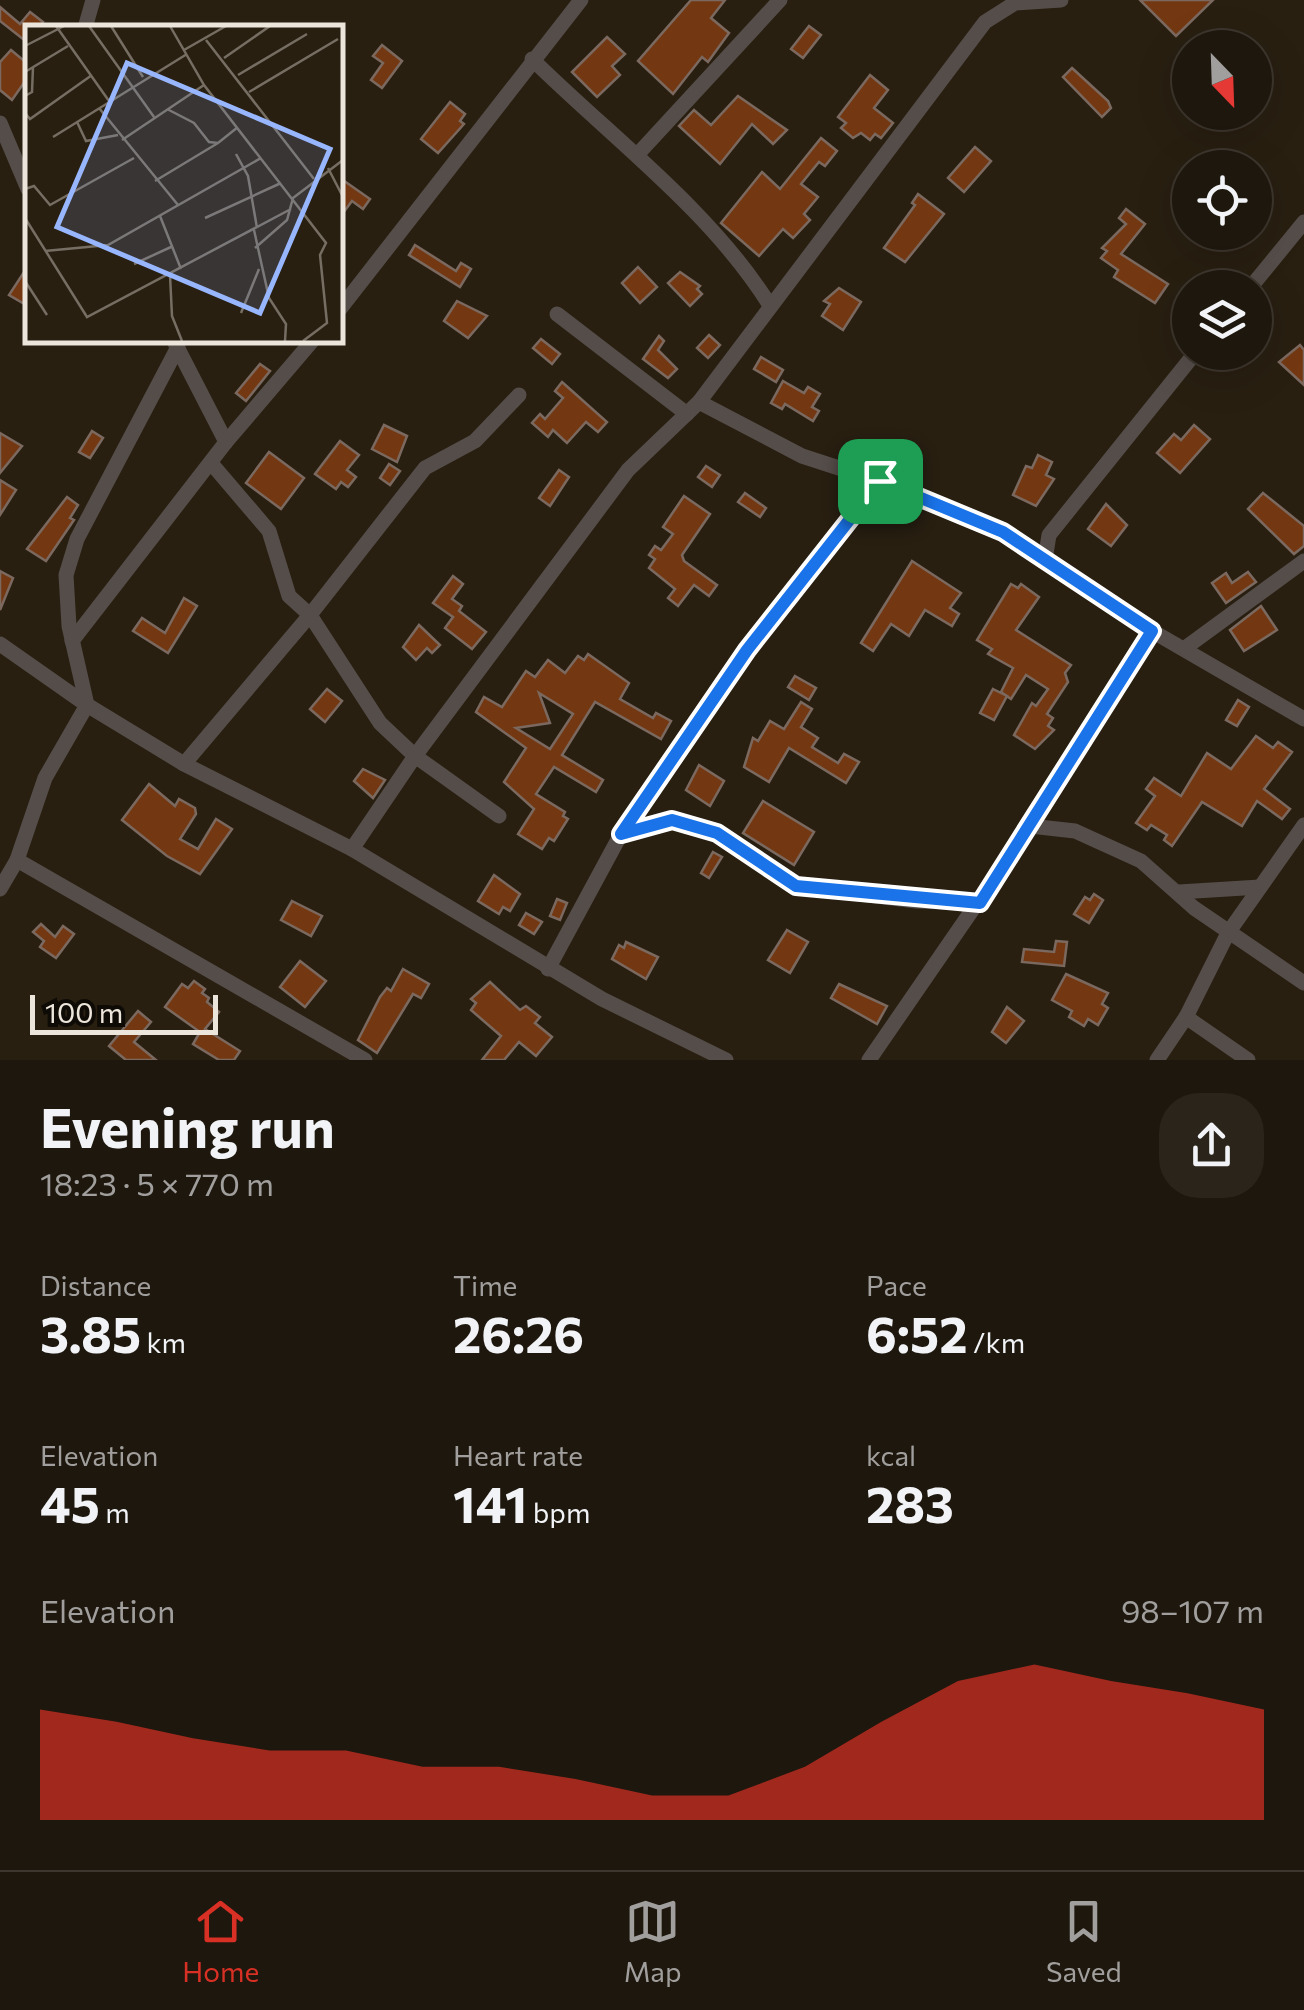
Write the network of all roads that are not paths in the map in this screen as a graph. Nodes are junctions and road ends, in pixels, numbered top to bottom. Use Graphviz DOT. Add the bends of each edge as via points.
graph roads {
  1 [pos="93,0"];
  2 [pos="780,0"];
  3 [pos="1061,0"];
  4 [pos="578,2"];
  5 [pos="86,25"];
  6 [pos="532,58"];
  7 [pos="0,124"];
  8 [pos="637,155"];
  9 [pos="25,182"];
  10 [pos="1304,222"];
  11 [pos="1265,270"];
  12 [pos="769,304"];
  13 [pos="342,307"];
  14 [pos="557,314"];
  15 [pos="312,342"];
  16 [pos="176,344"];
  17 [pos="1181,370"];
  18 [pos="518,395"];
  19 [pos="700,402"];
  20 [pos="687,414"];
  21 [pos="226,442"];
  22 [pos="211,464"];
  23 [pos="880,481"];
  24 [pos="1045,560"];
  25 [pos="1304,561"];
  26 [pos="310,615"];
  27 [pos="1152,631"];
  28 [pos="72,641"];
  29 [pos="0,644"];
  30 [pos="1184,648"];
  31 [pos="87,705"];
  32 [pos="1304,718"];
  33 [pos="414,756"];
  34 [pos="184,764"];
  35 [pos="499,816"];
  36 [pos="1304,824"];
  37 [pos="1030,826"];
  38 [pos="621,834"];
  39 [pos="352,849"];
  40 [pos="17,860"];
  41 [pos="1260,887"];
  42 [pos="0,889"];
  43 [pos="1179,892"];
  44 [pos="980,903"];
  45 [pos="1228,933"];
  46 [pos="548,968"];
  47 [pos="1304,982"];
  48 [pos="1186,1017"];
  49 [pos="366,1060"];
  50 [pos="726,1060"];
  51 [pos="869,1060"];
  52 [pos="1157,1060"];
  53 [pos="1248,1060"];
  1 -- 5 [label="street"];
  2 -- 8 [label="street"];
  3 -- 12 [label="street" via="1014,3 985,22"];
  4 -- 6 [label="street"];
  6 -- 8 [label="street"];
  6 -- 13 [label="street"];
  7 -- 9 [label="street"];
  8 -- 12 [label="street" via="749,271"];
  10 -- 11 [label="street"];
  12 -- 19 [label="street"];
  14 -- 20 [label="street"];
  15 -- 21 [label="street"];
  16 -- 21 [label="street"];
  16 -- 28 [label="street" via="77,539 66,575"];
  17 -- 24 [label="street" via="1049,534"];
  18 -- 26 [label="street" via="475,441 425,468"];
  19 -- 20 [label="street"];
  19 -- 23 [label="street" via="802,456"];
  20 -- 33 [label="street" via="628,470"];
  21 -- 22 [label="street"];
  22 -- 26 [label="street" via="269,531 289,596"];
  22 -- 28 [label="street"];
  23 -- 24 [label="street" via="1003,532"];
  23 -- 38 [label="street" via="747,650"];
  24 -- 27 [label="street"];
  25 -- 30 [label="street"];
  26 -- 33 [label="street" via="380,724"];
  26 -- 34 [label="street"];
  27 -- 30 [label="street"];
  27 -- 37 [label="street"];
  28 -- 31 [label="street"];
  29 -- 31 [label="street"];
  30 -- 32 [label="street"];
  31 -- 34 [label="street"];
  31 -- 40 [label="street" via="45,778"];
  33 -- 35 [label="street"];
  33 -- 39 [label="street"];
  34 -- 39 [label="street"];
  36 -- 41 [label="street"];
  37 -- 43 [label="street" via="1086,835 1142,861"];
  37 -- 44 [label="street"];
  38 -- 44 [label="street" via="672,820 717,833 796,886"];
  38 -- 46 [label="street"];
  39 -- 46 [label="street"];
  40 -- 42 [label="street"];
  40 -- 49 [label="street"];
  41 -- 43 [label="street"];
  41 -- 45 [label="street"];
  43 -- 45 [label="street"];
  44 -- 51 [label="street"];
  45 -- 47 [label="street"];
  45 -- 48 [label="street"];
  46 -- 50 [label="street"];
  48 -- 52 [label="street"];
  48 -- 53 [label="street"];
}
